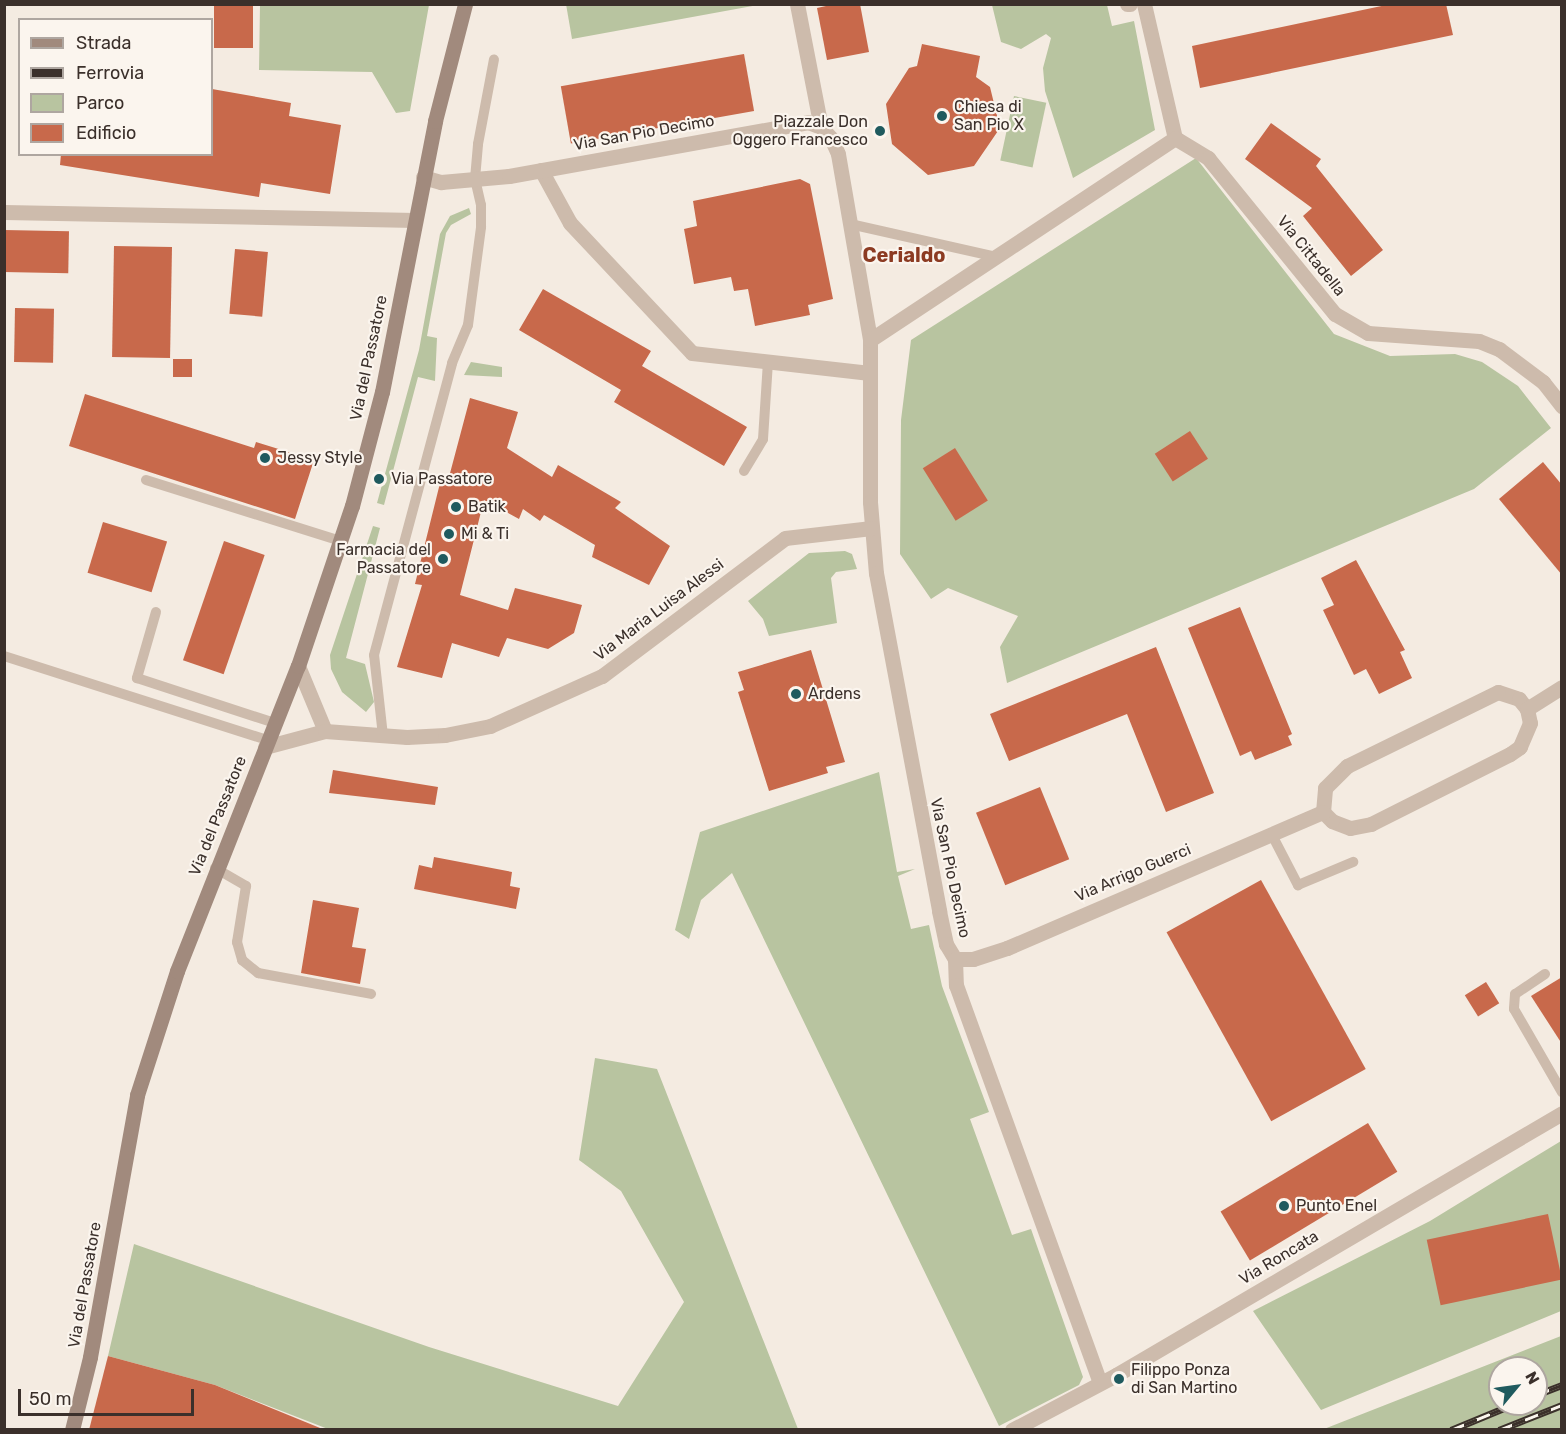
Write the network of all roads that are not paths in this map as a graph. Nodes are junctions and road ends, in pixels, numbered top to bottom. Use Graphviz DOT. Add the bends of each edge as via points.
graph roads {
  1 [pos="797,4"];
  2 [pos="1144,4"];
  3 [pos="465,6"];
  4 [pos="494,59"];
  5 [pos="821,127"];
  6 [pos="1175,138"];
  7 [pos="541,170"];
  8 [pos="423,177"];
  9 [pos="475,179"];
  10 [pos="4,212"];
  11 [pos="415,220"];
  12 [pos="850,224"];
  13 [pos="997,257"];
  14 [pos="870,340"];
  15 [pos="768,362"];
  16 [pos="870,373"];
  17 [pos="1562,406"];
  18 [pos="744,471"];
  19 [pos="146,480"];
  20 [pos="871,528"];
  21 [pos="341,541"];
  22 [pos="156,612"];
  23 [pos="4,656"];
  24 [pos="298,666"];
  25 [pos="1562,687"];
  26 [pos="1527,709"];
  27 [pos="275,723"];
  28 [pos="325,731"];
  29 [pos="383,736"];
  30 [pos="267,743"];
  31 [pos="1323,812"];
  32 [pos="1271,833"];
  33 [pos="1353,862"];
  34 [pos="215,868"];
  35 [pos="955,959"];
  36 [pos="1545,974"];
  37 [pos="371,994"];
  38 [pos="1562,1092"];
  39 [pos="1562,1113"];
  40 [pos="1100,1383"];
  41 [pos="72,1430"];
  42 [pos="1012,1430"];
  1 -- 5 [label="street"];
  2 -- 6 [label="street"];
  3 -- 8 [label="street, Via del Passatore"];
  4 -- 9 [label="lane"];
  5 -- 7 [label="street, Via San Pio Decimo" via="798,124"];
  5 -- 12 [label="street, Via San Pio Decimo" via="838,154"];
  6 -- 13 [label="street"];
  6 -- 17 [label="street, Via Cittadella" via="1208,158 1335,315 1350,326 1368,333 1479,341 1499,349 1543,382"];
  7 -- 9 [label="street, Via San Pio Decimo"];
  7 -- 15 [label="street" via="570,223 692,353"];
  8 -- 9 [label="street, Via San Pio Decimo" via="441,182"];
  8 -- 11 [label="street, Via del Passatore"];
  9 -- 29 [label="lane" via="481,227 468,325 452,363 374,655"];
  10 -- 11 [label="street"];
  11 -- 21 [label="street, Via del Passatore" via="382,392"];
  12 -- 13 [label="lane"];
  12 -- 14 [label="street, Via San Pio Decimo"];
  13 -- 14 [label="street"];
  14 -- 16 [label="street, Via San Pio Decimo"];
  15 -- 16 [label="street"];
  15 -- 18 [label="lane" via="763,439"];
  16 -- 20 [label="street, Via San Pio Decimo"];
  19 -- 21 [label="lane"];
  20 -- 29 [label="street, Via Maria Luisa Alessi" via="785,537 644,648 602,676 522,714 490,726 445,735"];
  20 -- 35 [label="street, Via San Pio Decimo" via="911,773 946,944"];
  21 -- 24 [label="street, Via del Passatore"];
  22 -- 27 [label="lane" via="137,678"];
  23 -- 30 [label="lane"];
  24 -- 27 [label="street, Via del Passatore"];
  24 -- 28 [label="street"];
  25 -- 26 [label="street"];
  26 -- 31 [label="street" via="1519,699 1498,692 1468,704 1332,777 1325,788"];
  26 -- 31 [label="street" via="1530,723 1526,736 1510,754 1371,824 1350,828 1332,822"];
  27 -- 30 [label="street, Via del Passatore"];
  28 -- 29 [label="street, Via Maria Luisa Alessi"];
  28 -- 30 [label="street, Via Maria Luisa Alessi"];
  30 -- 34 [label="street, Via del Passatore"];
  31 -- 32 [label="street, Via Arrigo Guerci"];
  32 -- 33 [label="lane" via="1298,885"];
  32 -- 35 [label="street, Via Arrigo Guerci" via="1006,948 973,959"];
  34 -- 37 [label="lane" via="246,886 237,942 242,960 258,973"];
  34 -- 41 [label="street, Via del Passatore" via="137,1095 90,1357"];
  35 -- 40 [label="street, Via San Pio Decimo" via="956,985"];
  36 -- 38 [label="lane" via="1515,994 1514,1008"];
  39 -- 40 [label="street, Via Roncata"];
  40 -- 42 [label="street, Via Roncata"];
}
